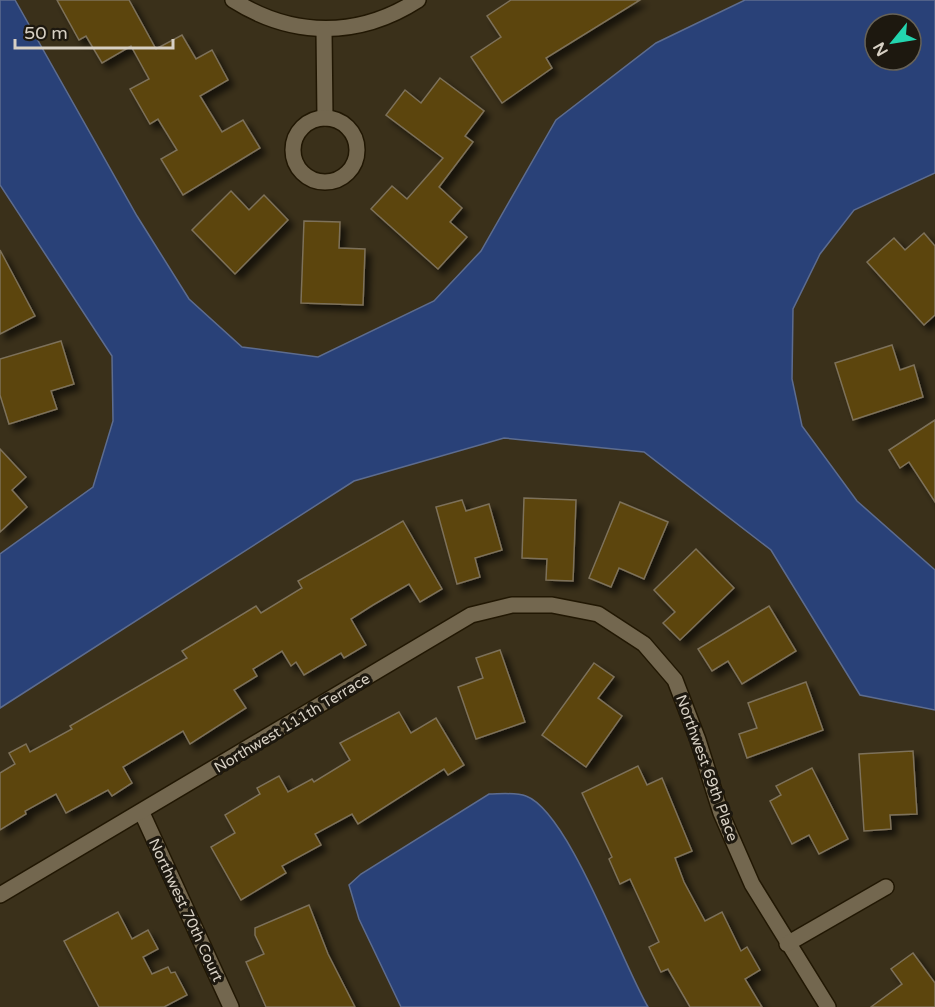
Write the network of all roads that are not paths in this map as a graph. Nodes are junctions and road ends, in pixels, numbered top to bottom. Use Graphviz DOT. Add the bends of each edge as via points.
graph roads {
  1 [pos="233,0"];
  2 [pos="418,0"];
  3 [pos="324,31"];
  4 [pos="325,118"];
  5 [pos="598,614"];
  6 [pos="142,813"];
  7 [pos="886,887"];
  8 [pos="0,895"];
  9 [pos="787,944"];
  10 [pos="231,1007"];
  11 [pos="828,1007"];
  1 -- 3 [label="street" via="250,11"];
  2 -- 3 [label="street" via="397,14 363,26"];
  3 -- 4 [label="street"];
  4 -- 4 [label="street" via="305,125 294,143 294,154 304,173 323,181 334,180 351,169 357,150 351,131 344,124"];
  5 -- 6 [label="street, Northwest 111th Terrace" via="552,605 512,605 471,615"];
  5 -- 9 [label="street, Northwest 69th Place" via="644,644 675,680 721,813 752,884"];
  6 -- 8 [label="street, Northwest 111th Terrace"];
  6 -- 10 [label="street, Northwest 70th Court"];
  7 -- 9 [label="street"];
  9 -- 11 [label="street, Northwest 69th Place"];
}
